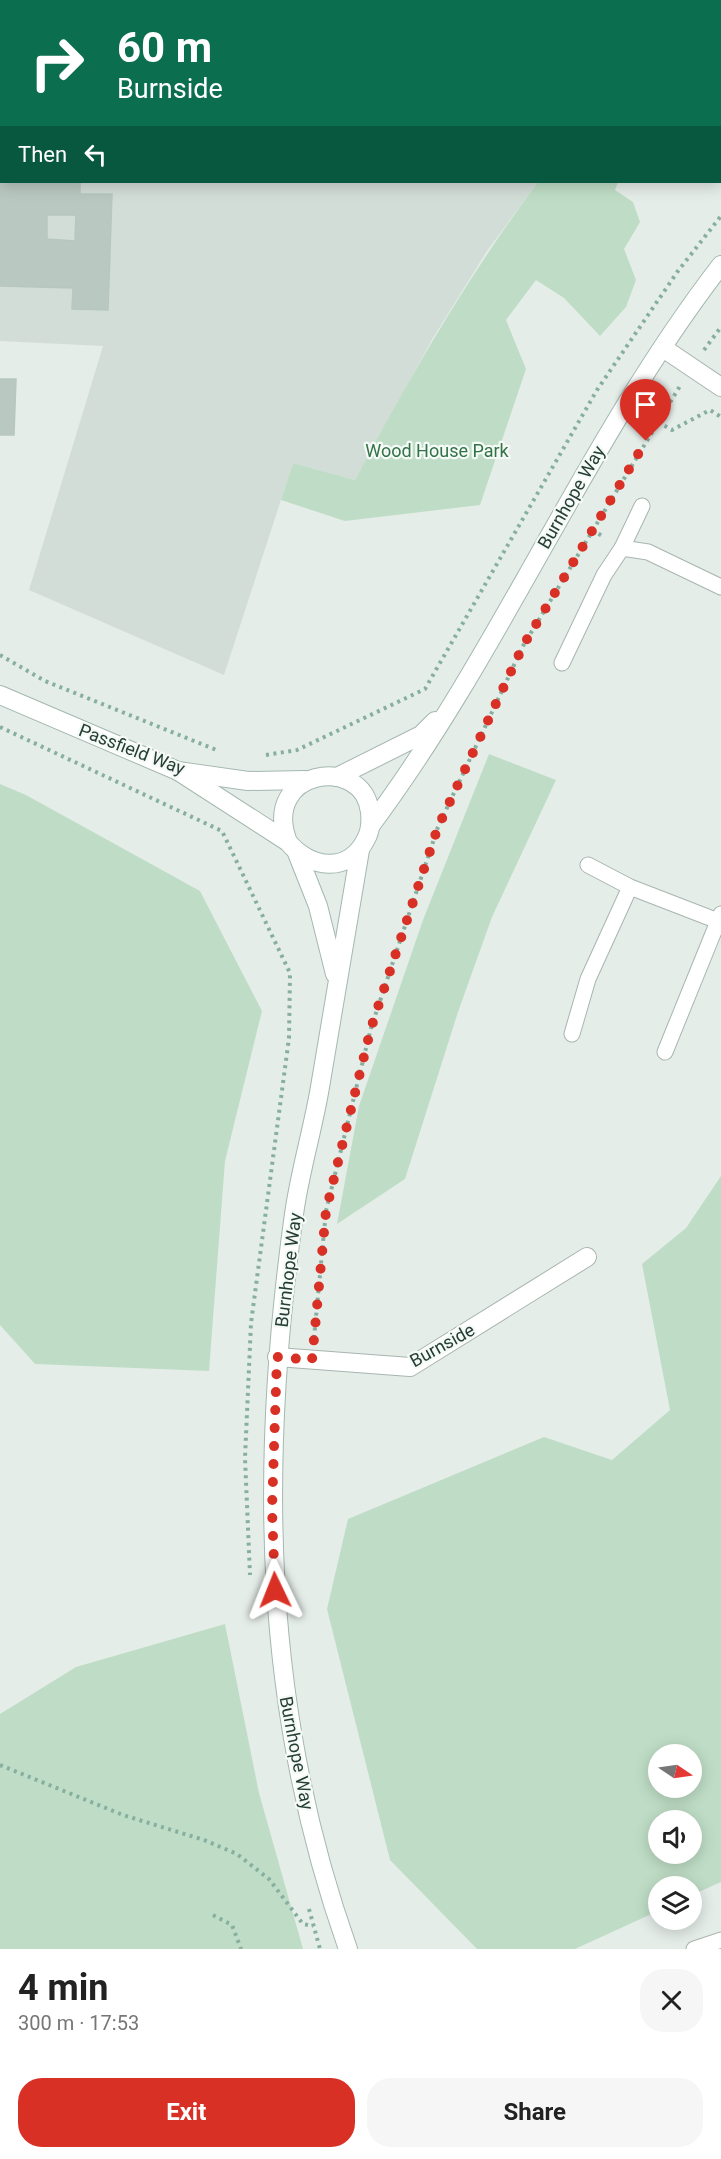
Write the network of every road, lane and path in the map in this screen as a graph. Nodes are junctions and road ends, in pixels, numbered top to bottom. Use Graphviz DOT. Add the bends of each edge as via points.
graph roads {
  1 [pos="721,216"];
  2 [pos="721,266"];
  3 [pos="721,327"];
  4 [pos="663,348"];
  5 [pos="692,367"];
  6 [pos="721,387"];
  7 [pos="721,417"];
  8 [pos="658,422"];
  9 [pos="642,506"];
  10 [pos="622,548"];
  11 [pos="721,587"];
  12 [pos="0,655"];
  13 [pos="562,663"];
  14 [pos="0,695"];
  15 [pos="451,705"];
  16 [pos="0,727"];
  17 [pos="225,754"];
  18 [pos="259,757"];
  19 [pos="178,771"];
  20 [pos="337,777"];
  21 [pos="305,780"];
  22 [pos="371,825"];
  23 [pos="222,831"];
  24 [pos="293,848"];
  25 [pos="360,850"];
  26 [pos="588,866"];
  27 [pos="630,887"];
  28 [pos="719,918"];
  29 [pos="337,981"];
  30 [pos="572,1034"];
  31 [pos="665,1052"];
  32 [pos="587,1257"];
  33 [pos="277,1357"];
  34 [pos="312,1360"];
  35 [pos="0,1765"];
  36 [pos="213,1915"];
  37 [pos="721,1940"];
  38 [pos="241,1949"];
  39 [pos="320,1949"];
  40 [pos="348,1949"];
  41 [pos="694,1949"];
  1 -- 18 [label="path" via="678,271 597,390 425,689 297,750"];
  2 -- 4 [label="main road, Burnhope Way"];
  3 -- 5 [label="path"];
  4 -- 5 [label="main road"];
  4 -- 15 [label="main road, Burnhope Way" via="588,465"];
  5 -- 6 [label="main road"];
  5 -- 8 [label="path"];
  7 -- 8 [label="path" via="710,410 672,430"];
  8 -- 34 [label="path" via="523,646 438,827 371,1028 326,1211"];
  9 -- 10 [label="lane"];
  10 -- 11 [label="lane" via="648,552"];
  10 -- 13 [label="lane" via="604,575"];
  12 -- 17 [label="path" via="45,681"];
  14 -- 19 [label="main road, Passfield Way"];
  15 -- 20 [label="main road, Burnhope Way" via="422,735"];
  15 -- 22 [label="main road, Burnhope Way" via="415,766"];
  16 -- 23 [label="path"];
  19 -- 21 [label="main road, Passfield Way" via="248,781"];
  19 -- 24 [label="main road"];
  20 -- 21 [label="main road" via="324,775"];
  20 -- 22 [label="main road" via="359,789 369,805"];
  21 -- 24 [label="main road" via="294,789 284,808 283,829"];
  22 -- 25 [label="main road"];
  24 -- 25 [label="main road" via="309,861 322,864 342,861"];
  24 -- 29 [label="main road, Burnhope Way" via="318,906"];
  25 -- 29 [label="main road, Burnhope Way"];
  26 -- 27 [label="lane"];
  27 -- 28 [label="lane"];
  27 -- 30 [label="lane" via="588,979"];
  28 -- 31 [label="lane"];
  29 -- 33 [label="main road, Burnhope Way" via="295,1211"];
  32 -- 34 [label="main road, Burnside" via="410,1367"];
  33 -- 34 [label="main road, Burnside"];
  33 -- 40 [label="main road, Burnhope Way" via="272,1509 275,1611 285,1700 300,1785"];
  35 -- 39 [label="path" via="123,1815 237,1854 269,1879 303,1924 313,1926"];
  36 -- 38 [label="path" via="232,1925"];
  37 -- 41 [label="lane"];
}
